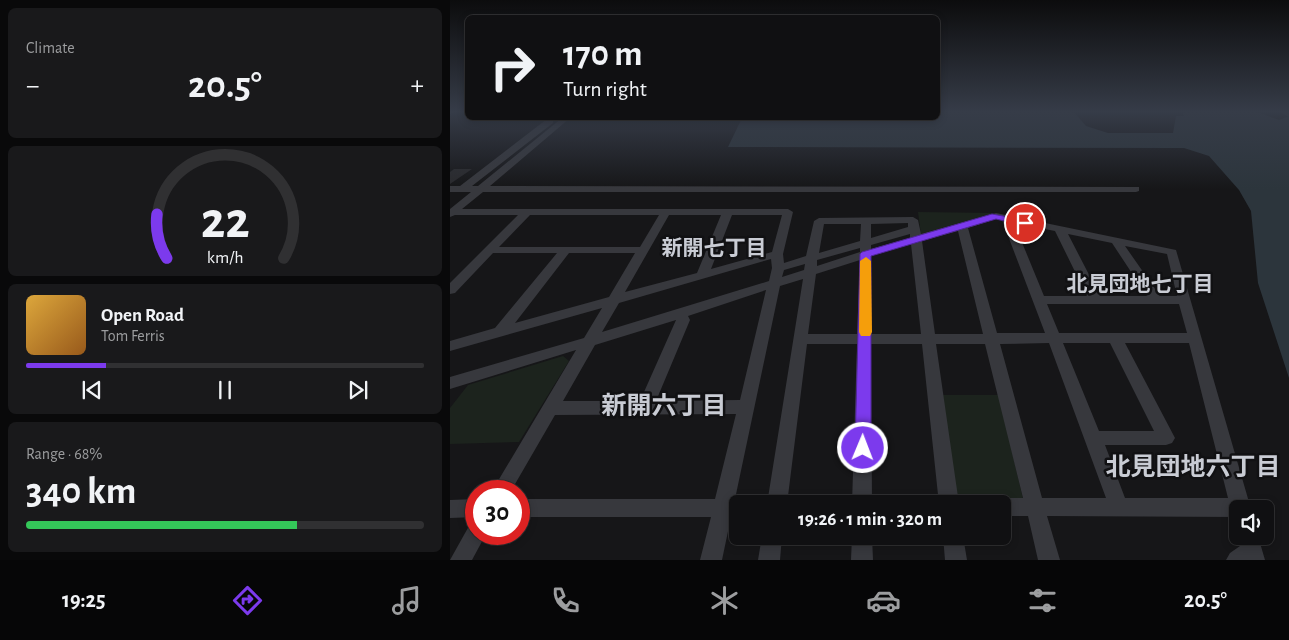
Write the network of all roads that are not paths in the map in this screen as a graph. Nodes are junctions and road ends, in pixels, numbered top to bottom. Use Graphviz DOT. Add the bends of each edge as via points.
graph roads {
  1 [pos="529,137"];
  2 [pos="543,137"];
  3 [pos="450,189"];
  4 [pos="462,189"];
  5 [pos="482,189"];
  6 [pos="1136,189"];
  7 [pos="527,212"];
  8 [pos="666,212"];
  9 [pos="728,212"];
  10 [pos="451,213"];
  11 [pos="1007,219"];
  12 [pos="866,221"];
  13 [pos="962,226"];
  14 [pos="1060,230"];
  15 [pos="915,234"];
  16 [pos="1116,241"];
  17 [pos="865,248"];
  18 [pos="489,250"];
  19 [pos="566,250"];
  20 [pos="642,250"];
  21 [pos="811,264"];
  22 [pos="776,269"];
  23 [pos="702,275"];
  24 [pos="450,290"];
  25 [pos="613,300"];
  26 [pos="1038,300"];
  27 [pos="1096,300"];
  28 [pos="1156,300"];
  29 [pos="1184,300"];
  30 [pos="680,314"];
  31 [pos="500,332"];
  32 [pos="927,337"];
  33 [pos="865,338"];
  34 [pos="990,338"];
  35 [pos="1052,338"];
  36 [pos="1115,338"];
  37 [pos="1194,338"];
  38 [pos="801,339"];
  39 [pos="588,342"];
  40 [pos="450,346"];
  41 [pos="453,385"];
  42 [pos="745,407"];
  43 [pos="550,408"];
  44 [pos="645,408"];
  45 [pos="1094,438"];
  46 [pos="507,480"];
  47 [pos="732,495"];
  48 [pos="778,495"];
  49 [pos="862,495"];
  50 [pos="948,495"];
  51 [pos="1239,500"];
  52 [pos="1035,506"];
  53 [pos="729,507"];
  54 [pos="1011,507"];
  55 [pos="1119,507"];
  56 [pos="450,508"];
  57 [pos="465,508"];
  58 [pos="530,508"];
  59 [pos="1229,508"];
  60 [pos="729,510"];
  61 [pos="469,545"];
  62 [pos="771,545"];
  63 [pos="862,545"];
  64 [pos="954,545"];
  65 [pos="460,560"];
  66 [pos="711,560"];
  67 [pos="769,560"];
  68 [pos="862,560"];
  69 [pos="956,560"];
  70 [pos="1049,560"];
  1 -- 4 [label="street"];
  2 -- 5 [label="street"];
  3 -- 4 [label="street"];
  4 -- 5 [label="street"];
  5 -- 6 [label="street"];
  5 -- 10 [label="street"];
  7 -- 8 [label="street"];
  7 -- 10 [label="street"];
  7 -- 18 [label="street"];
  8 -- 9 [label="street"];
  8 -- 20 [label="street"];
  9 -- 22 [label="street" via="788,212"];
  9 -- 23 [label="street"];
  11 -- 13 [label="street" via="996,216"];
  11 -- 14 [label="street"];
  11 -- 26 [label="street"];
  12 -- 15 [label="street" via="913,220"];
  12 -- 17 [label="street"];
  12 -- 21 [label="street" via="819,221"];
  13 -- 15 [label="street"];
  13 -- 34 [label="street"];
  14 -- 16 [label="street"];
  14 -- 27 [label="street"];
  15 -- 17 [label="street"];
  15 -- 32 [label="street"];
  16 -- 28 [label="street"];
  16 -- 29 [label="street" via="1172,252"];
  17 -- 21 [label="street"];
  17 -- 33 [label="street"];
  18 -- 19 [label="street"];
  18 -- 24 [label="street"];
  19 -- 20 [label="street"];
  19 -- 31 [label="street"];
  20 -- 25 [label="street"];
  21 -- 22 [label="street"];
  21 -- 38 [label="street"];
  22 -- 23 [label="street"];
  22 -- 30 [label="street"];
  22 -- 42 [label="street"];
  23 -- 25 [label="street"];
  25 -- 31 [label="street"];
  25 -- 39 [label="street"];
  26 -- 27 [label="street"];
  26 -- 35 [label="street"];
  27 -- 28 [label="street"];
  28 -- 29 [label="street"];
  29 -- 37 [label="street"];
  30 -- 39 [label="street"];
  30 -- 44 [label="street" via="683,320"];
  31 -- 40 [label="street"];
  32 -- 33 [label="street"];
  32 -- 34 [label="street"];
  32 -- 50 [label="street"];
  33 -- 38 [label="street"];
  33 -- 49 [label="street"];
  34 -- 35 [label="street"];
  34 -- 52 [label="street"];
  35 -- 36 [label="street"];
  35 -- 45 [label="street"];
  36 -- 37 [label="street"];
  36 -- 45 [label="street" via="1166,438"];
  37 -- 51 [label="street"];
  38 -- 48 [label="street"];
  39 -- 41 [label="street"];
  39 -- 43 [label="street"];
  42 -- 44 [label="street"];
  42 -- 47 [label="street"];
  43 -- 44 [label="street"];
  43 -- 46 [label="street"];
  45 -- 55 [label="street"];
  52 -- 54 [label="street"];
  52 -- 55 [label="street"];
  52 -- 70 [label="street"];
  53 -- 58 [label="street"];
  55 -- 59 [label="street"];
  56 -- 57 [label="street"];
  60 -- 66 [label="street"];
  61 -- 65 [label="street"];
  62 -- 67 [label="street"];
  63 -- 68 [label="street"];
  64 -- 69 [label="street"];
}
